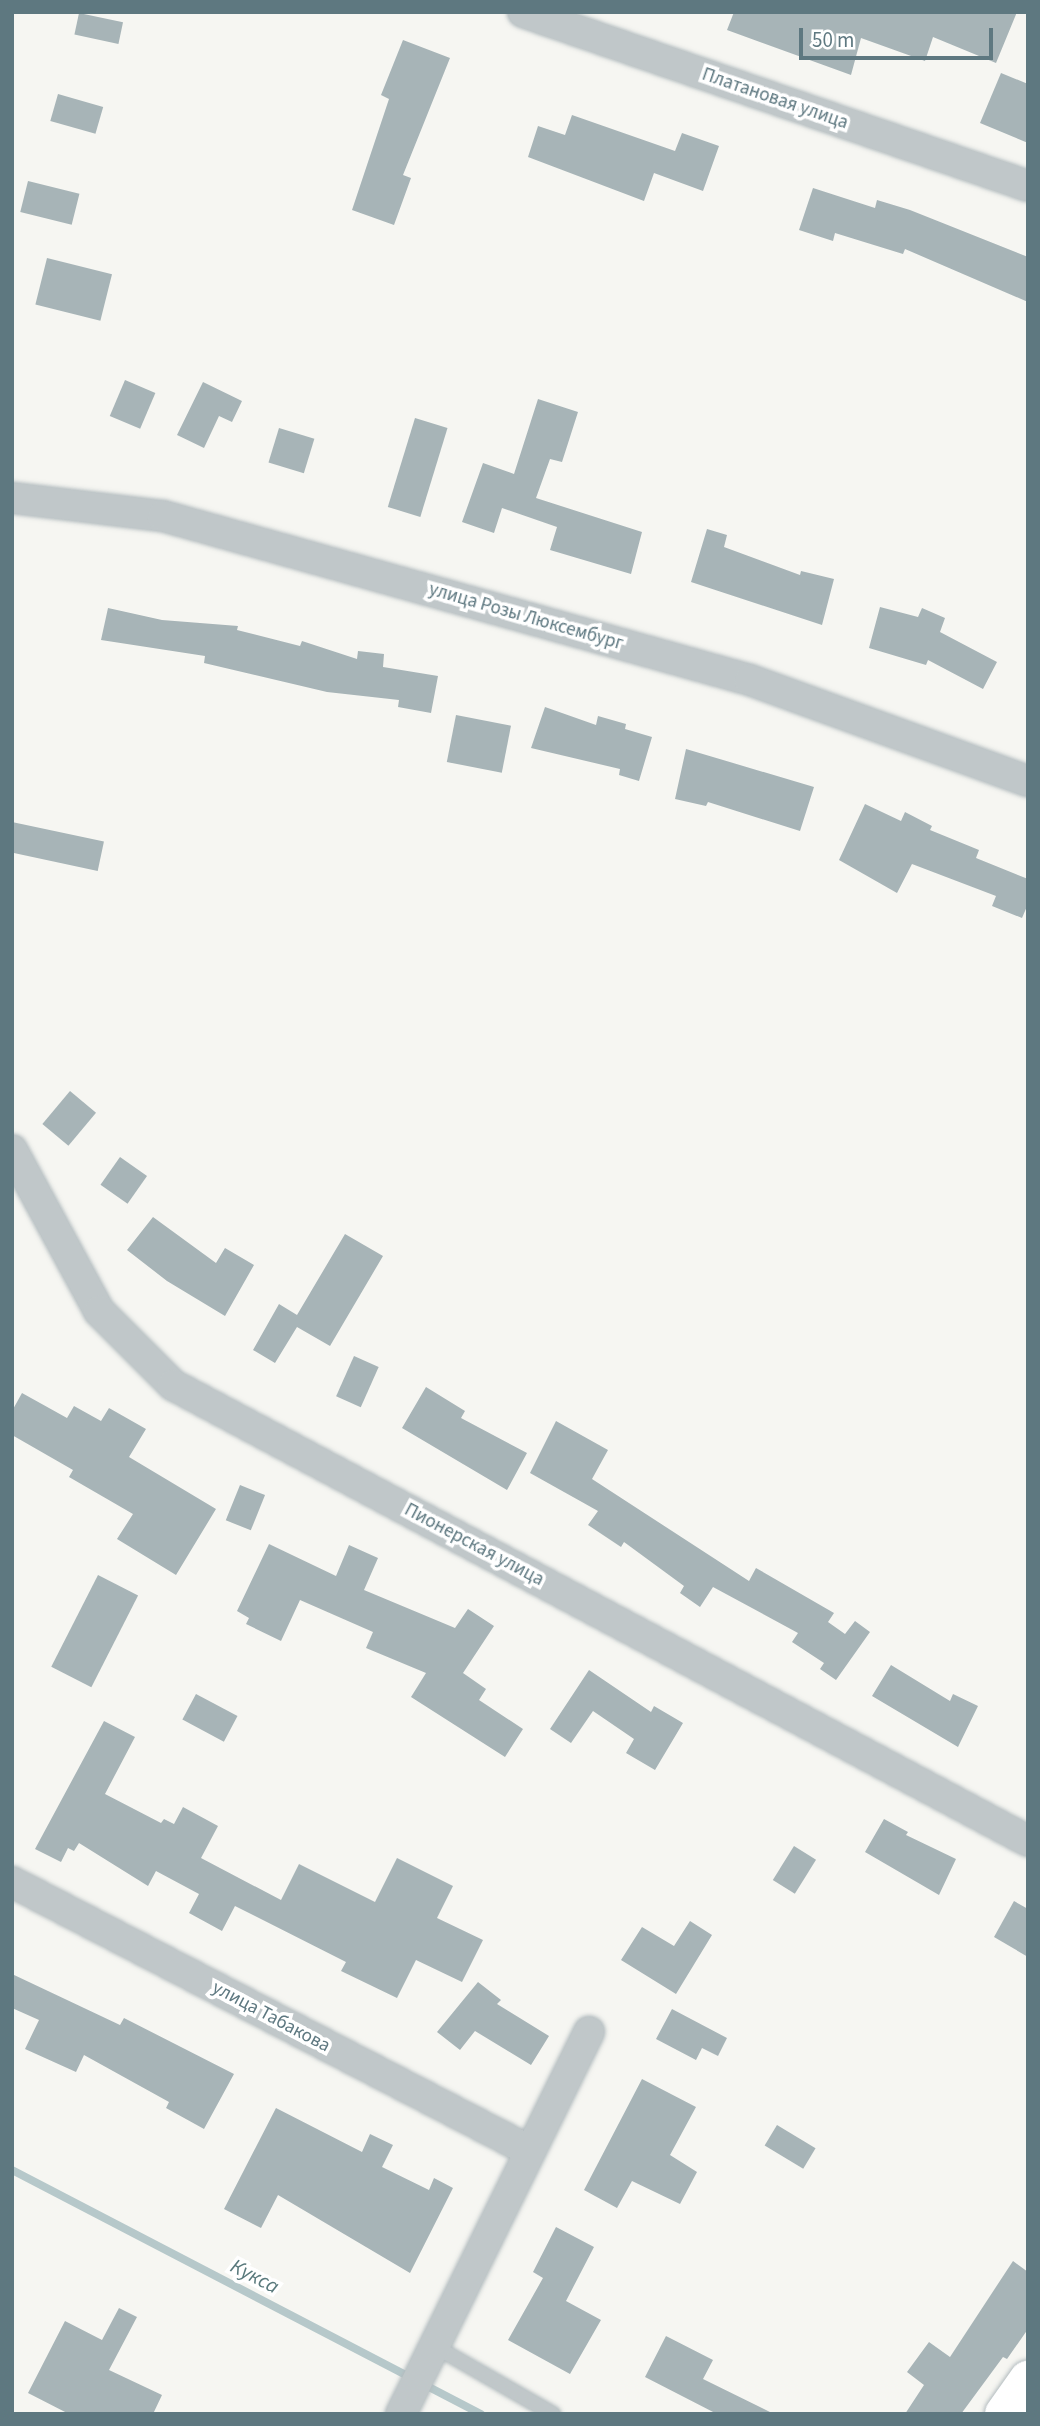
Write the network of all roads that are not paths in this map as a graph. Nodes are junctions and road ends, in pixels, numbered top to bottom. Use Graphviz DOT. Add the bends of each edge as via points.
graph roads {
  1 [pos="523,12"];
  2 [pos="1028,186"];
  3 [pos="12,498"];
  4 [pos="1028,781"];
  5 [pos="12,1150"];
  6 [pos="1028,1841"];
  7 [pos="12,1882"];
  8 [pos="589,2032"];
  9 [pos="530,2151"];
  10 [pos="1028,2380"];
  11 [pos="418,2382"];
  12 [pos="553,2414"];
  13 [pos="1004,2414"];
  1 -- 2 [label="street, Платановая улица"];
  3 -- 4 [label="street, улица Розы Люксембург" via="163,516 750,680"];
  5 -- 6 [label="street, Пионерская улица" via="99,1311 173,1385"];
  7 -- 9 [label="street, улица Табакова"];
  8 -- 9 [label="street"];
  9 -- 11 [label="street"];
  10 -- 13 [label="street"];
  11 -- 12 [label="lane"];
}
